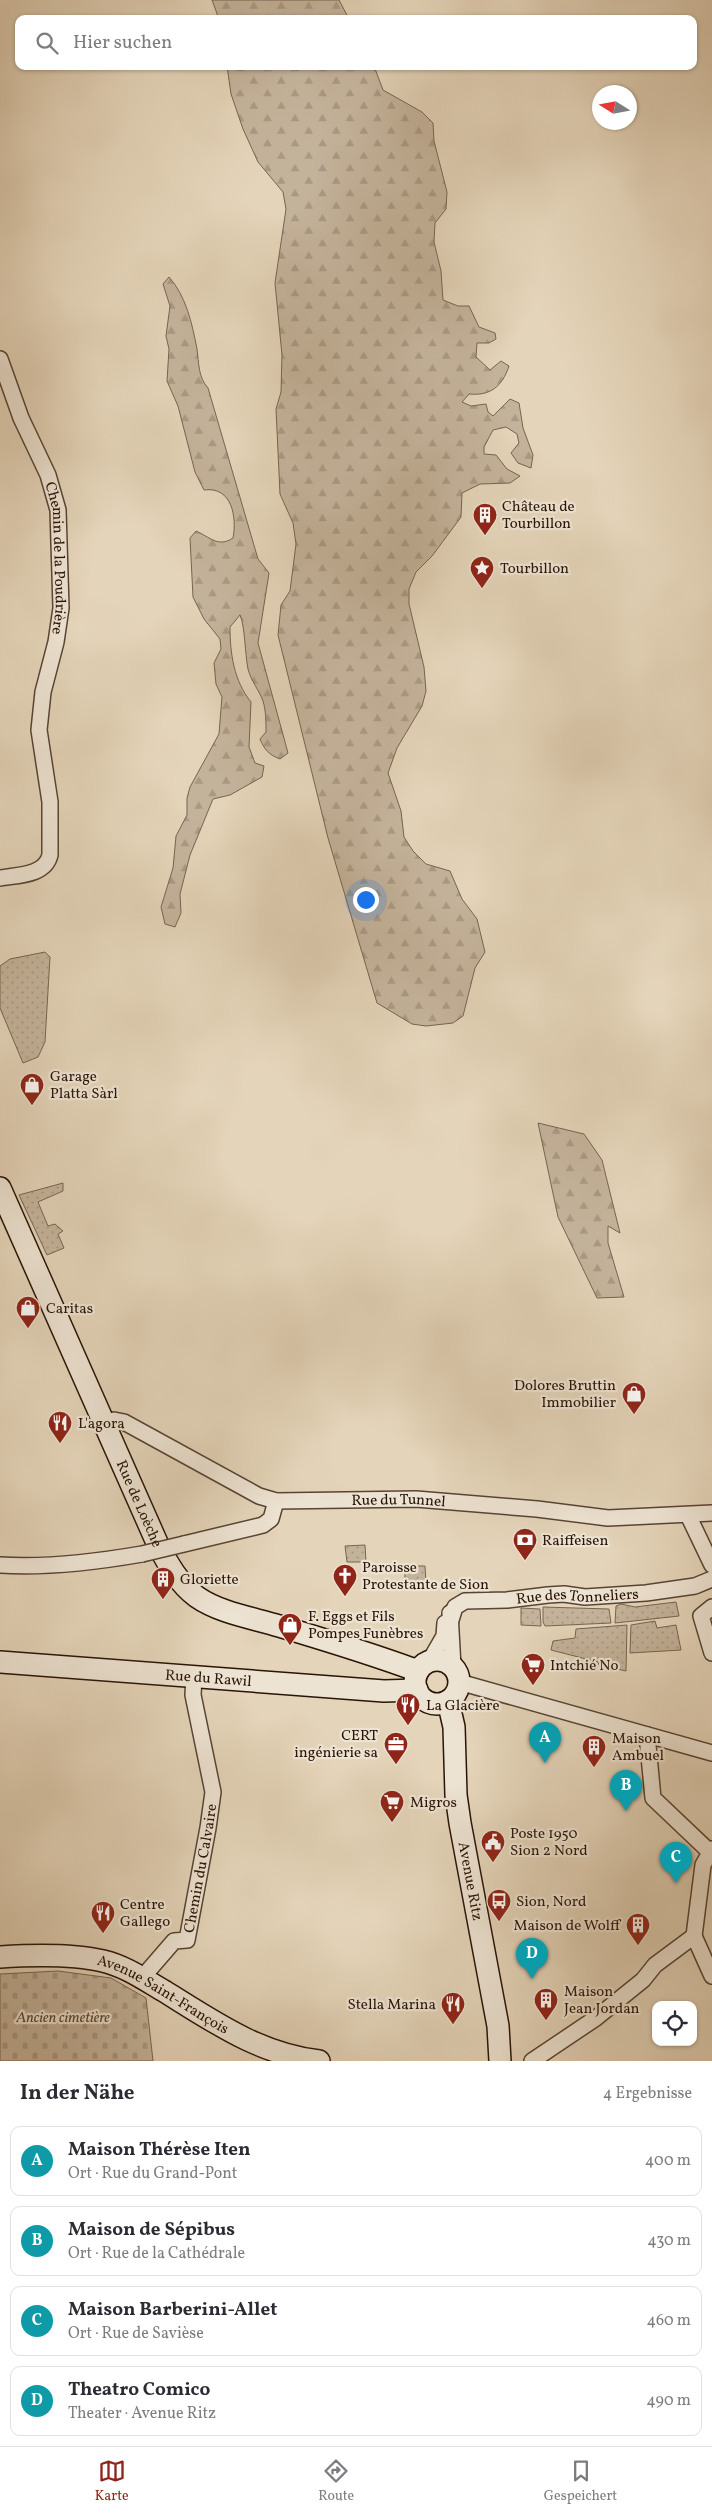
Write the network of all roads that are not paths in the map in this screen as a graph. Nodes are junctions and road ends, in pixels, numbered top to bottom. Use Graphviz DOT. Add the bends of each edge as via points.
graph roads {
  1 [pos="0,358"];
  2 [pos="0,878"];
  3 [pos="0,1188"];
  4 [pos="105,1423"];
  5 [pos="276,1501"];
  6 [pos="712,1513"];
  7 [pos="688,1514"];
  8 [pos="0,1565"];
  9 [pos="712,1565"];
  10 [pos="712,1579"];
  11 [pos="712,1607"];
  12 [pos="452,1620"];
  13 [pos="712,1652"];
  14 [pos="0,1662"];
  15 [pos="421,1674"];
  16 [pos="456,1675"];
  17 [pos="194,1676"];
  18 [pos="448,1700"];
  19 [pos="647,1735"];
  20 [pos="712,1753"];
  21 [pos="711,1852"];
  22 [pos="694,1936"];
  23 [pos="0,1957"];
  24 [pos="712,1976"];
  25 [pos="142,1978"];
  26 [pos="319,2061"];
  27 [pos="500,2061"];
  28 [pos="532,2061"];
  1 -- 2 [label="street, Chemin de la Poudrière" via="12,397 56,499 62,589 60,625 43,692 38,730 50,802 50,855 47,864 39,871"];
  3 -- 4 [label="street, Rue de Loèche"];
  4 -- 5 [label="street, Rue du Tunnel" via="114,1420 124,1422 259,1496"];
  4 -- 15 [label="street, Rue de Loèche" via="166,1560 195,1595 215,1606 343,1644"];
  5 -- 7 [label="street, Rue du Tunnel" via="425,1500 608,1518"];
  5 -- 8 [label="street, bridge" via="271,1519 263,1525 142,1554"];
  6 -- 7 [label="street, Rue du Tunnel"];
  7 -- 9 [label="street"];
  10 -- 12 [label="street, Rue des Tonneliers" via="695,1586 646,1593 585,1597 564,1594 465,1601 455,1607"];
  11 -- 13 [label="street" via="701,1616"];
  12 -- 15 [label="street" via="448,1604 444,1636"];
  12 -- 16 [label="street"];
  14 -- 17 [label="street, Rue du Rawil"];
  15 -- 16 [label="street" via="440,1660"];
  15 -- 17 [label="street, Rue du Rawil" via="384,1690"];
  15 -- 18 [label="street" via="427,1701 434,1704"];
  16 -- 18 [label="street" via="454,1696"];
  16 -- 19 [label="street"];
  17 -- 25 [label="street, Chemin du Calvaire" via="193,1695 213,1792 208,1828 186,1940 174,1942"];
  18 -- 27 [label="street, Avenue Ritz" via="454,1727 460,1823 498,2026"];
  19 -- 20 [label="street"];
  19 -- 21 [label="street" via="654,1798"];
  21 -- 22 [label="street" via="703,1865"];
  22 -- 24 [label="street"];
  22 -- 28 [label="street" via="655,1965 643,1980 592,2021"];
  23 -- 25 [label="street, Avenue Saint-François" via="102,1961"];
  25 -- 26 [label="street, Avenue Saint-François" via="240,2038 272,2050"];
}
